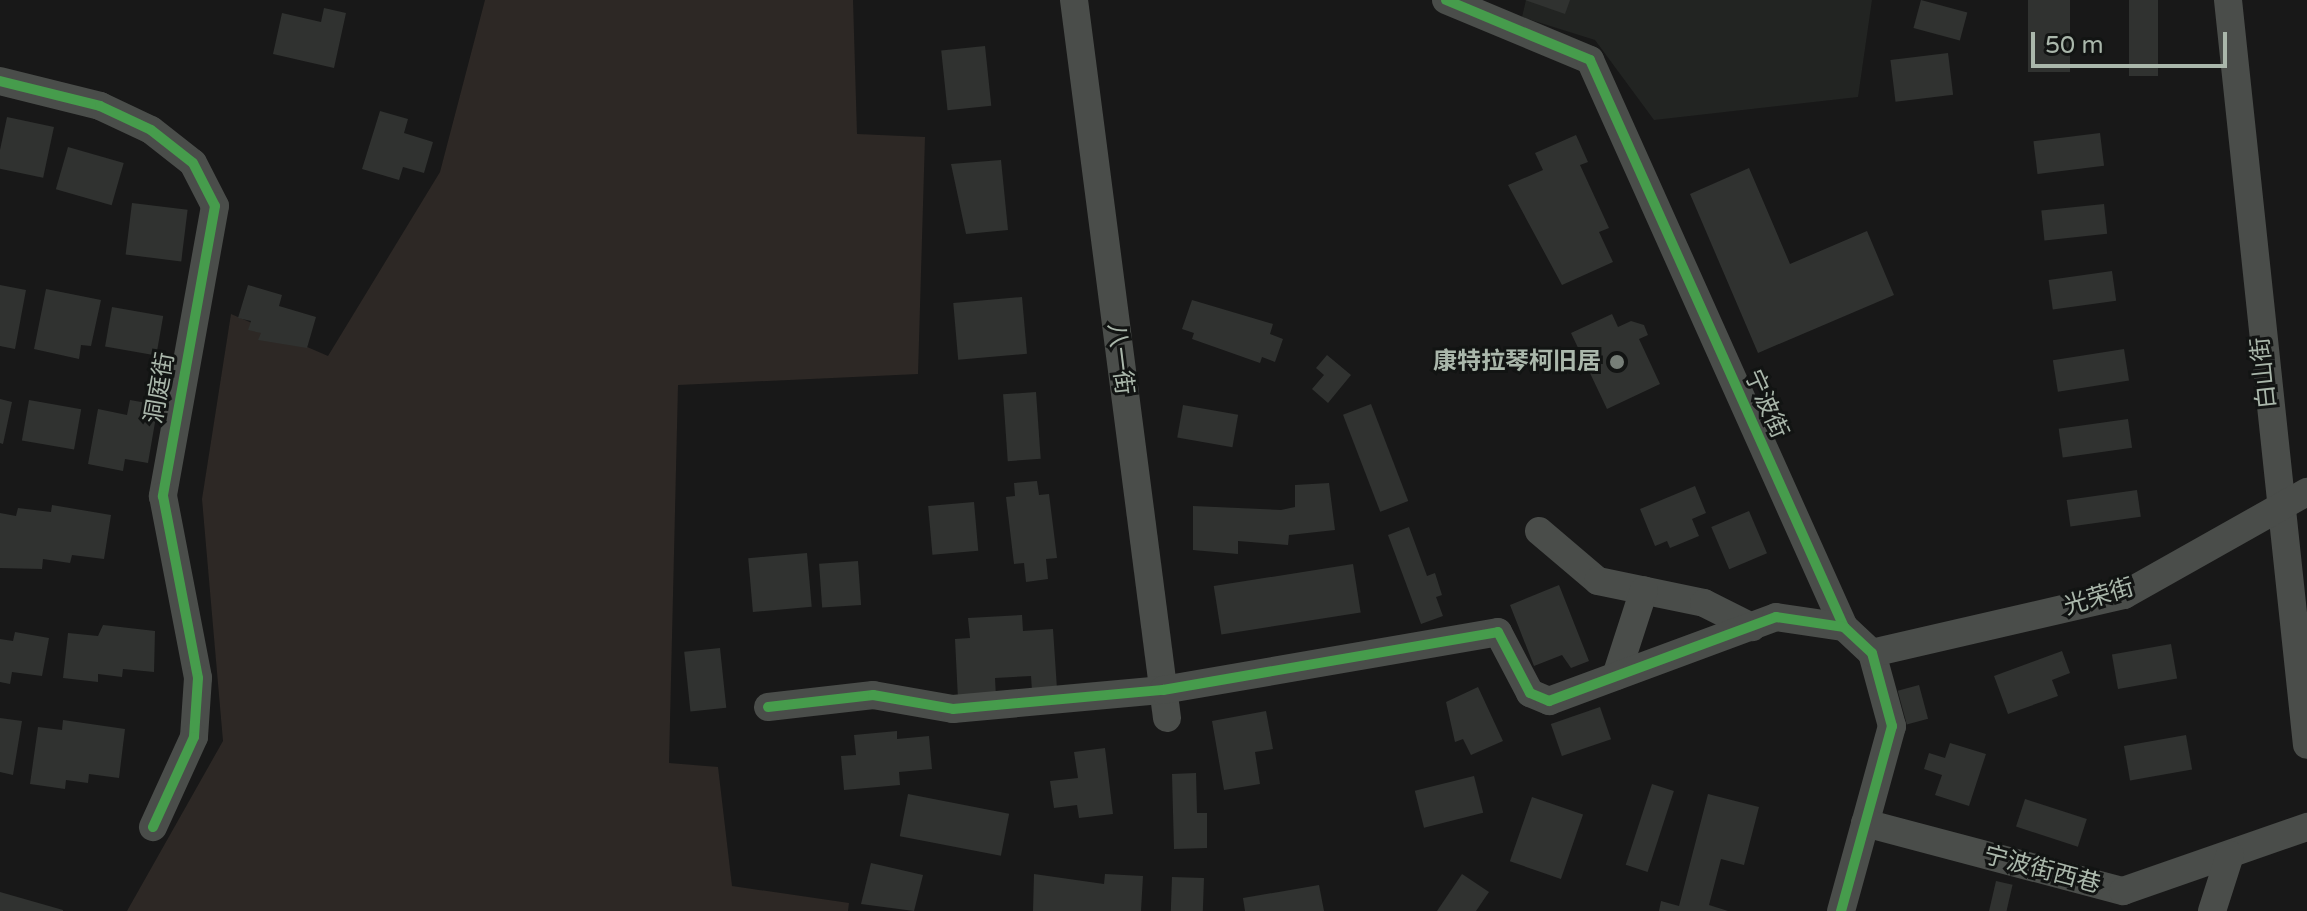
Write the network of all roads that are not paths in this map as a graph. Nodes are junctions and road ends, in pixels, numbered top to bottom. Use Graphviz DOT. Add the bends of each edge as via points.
graph roads {
  1 [pos="1074,0"];
  2 [pos="1446,0"];
  3 [pos="2228,0"];
  4 [pos="0,81"];
  5 [pos="2307,492"];
  6 [pos="2278,509"];
  7 [pos="1539,531"];
  8 [pos="1644,590"];
  9 [pos="1752,627"];
  10 [pos="1844,627"];
  11 [pos="2300,633"];
  12 [pos="1872,653"];
  13 [pos="1616,676"];
  14 [pos="1165,704"];
  15 [pos="768,707"];
  16 [pos="2307,745"];
  17 [pos="1865,823"];
  18 [pos="153,827"];
  19 [pos="2307,827"];
  20 [pos="2230,855"];
  21 [pos="1841,911"];
  22 [pos="2212,911"];
  1 -- 14 [label="street, 八一街"];
  2 -- 10 [label="street, 宁波街" via="1590,60"];
  3 -- 6 [label="street, 白山街"];
  4 -- 18 [label="street, 洞庭街" via="100,106 151,130 193,163 215,206 163,496 198,678 194,737"];
  5 -- 6 [label="street, 光荣街"];
  6 -- 11 [label="street, 白山街"];
  6 -- 12 [label="street, 光荣街" via="2124,595"];
  7 -- 8 [label="street" via="1598,581"];
  8 -- 9 [label="street" via="1704,603"];
  8 -- 13 [label="street"];
  9 -- 10 [label="street" via="1776,617"];
  9 -- 13 [label="street"];
  10 -- 12 [label="street, 宁波街"];
  11 -- 16 [label="street, 白山街"];
  12 -- 17 [label="street" via="1892,726"];
  13 -- 14 [label="street" via="1549,701 1530,693 1498,632"];
  14 -- 15 [label="street" via="953,709 873,695"];
  17 -- 20 [label="street, 宁波街西巷" via="2123,891"];
  17 -- 21 [label="street"];
  19 -- 20 [label="street, 宁波街西巷"];
  20 -- 22 [label="street"];
}
